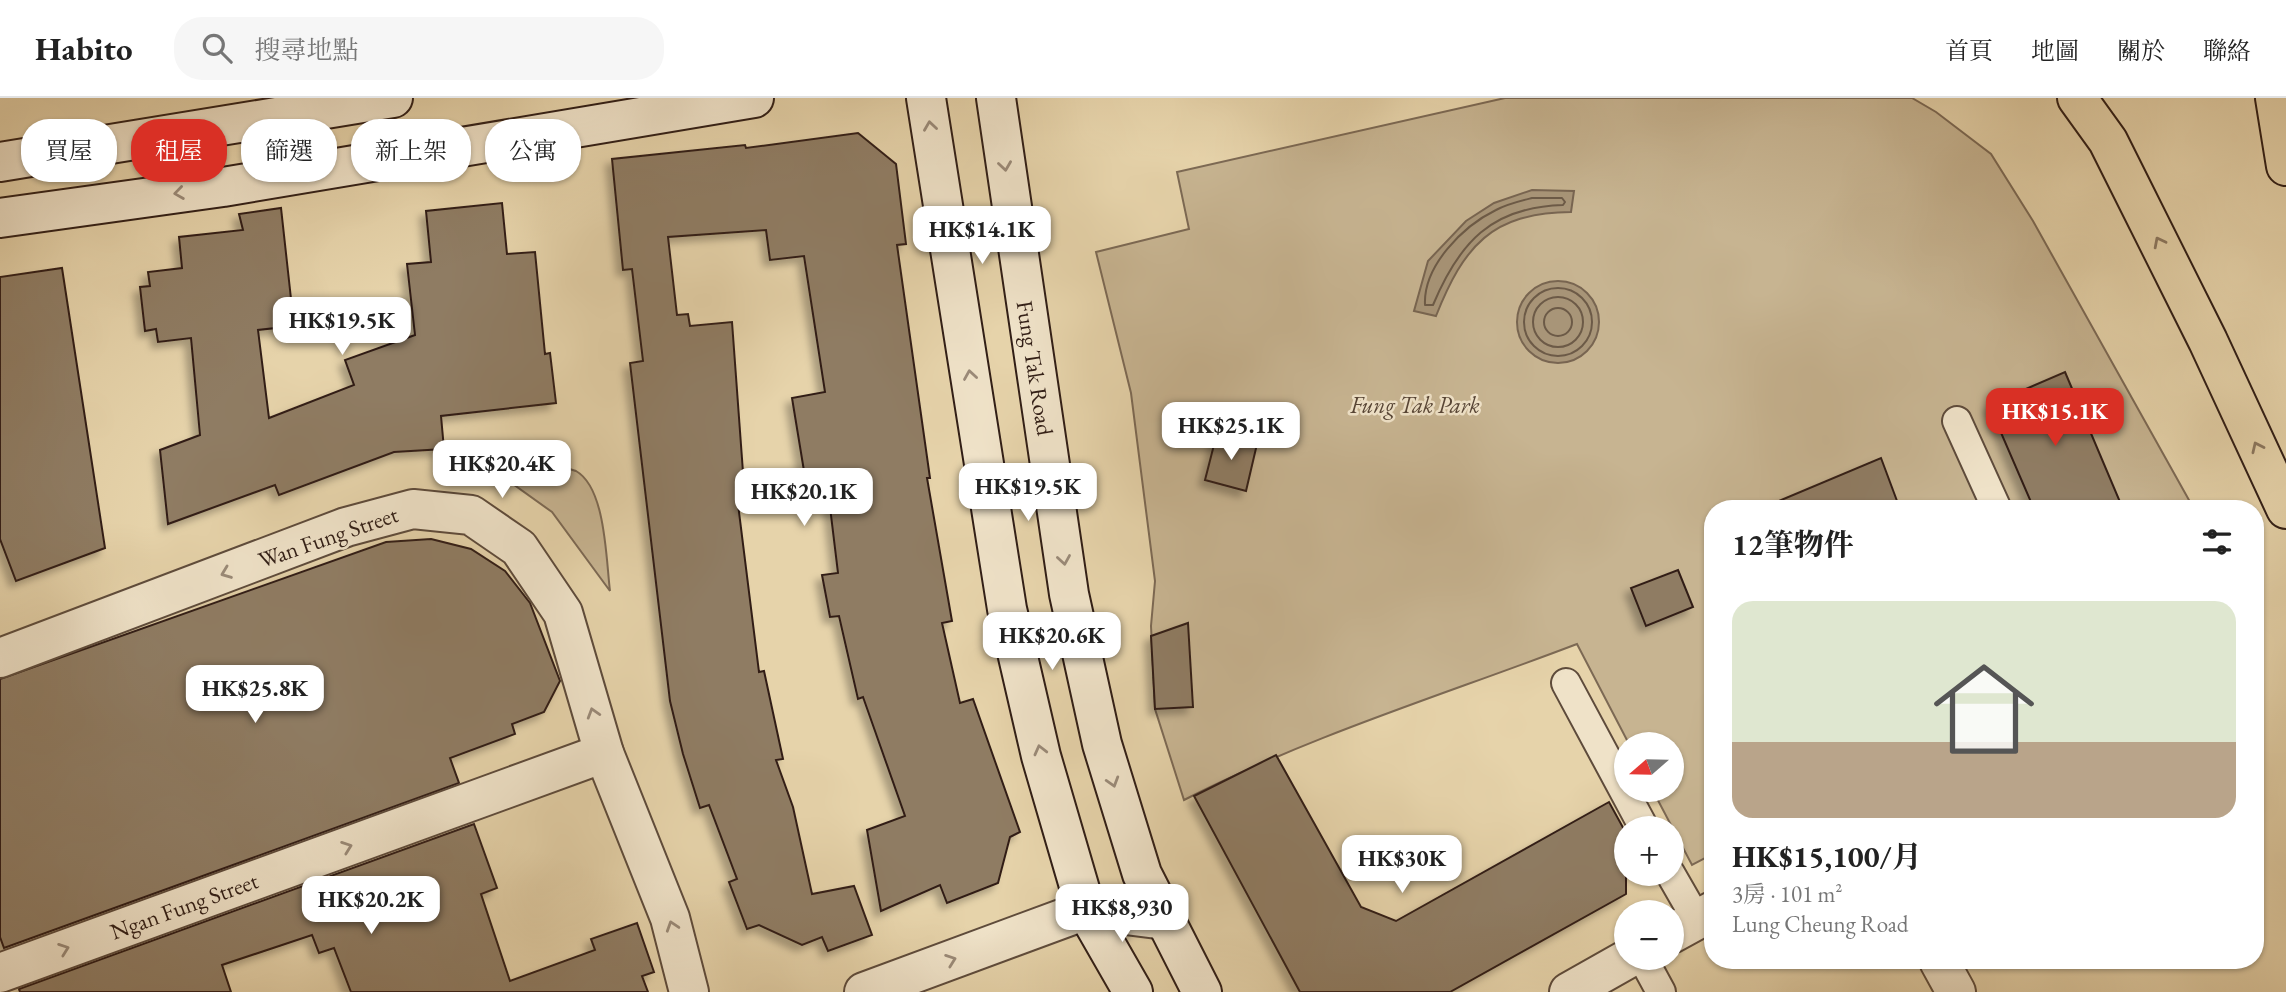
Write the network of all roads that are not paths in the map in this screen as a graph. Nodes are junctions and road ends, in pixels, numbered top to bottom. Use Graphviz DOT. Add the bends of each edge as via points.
graph roads {
  1 [pos="393,98"];
  2 [pos="754,98"];
  3 [pos="926,98"];
  4 [pos="996,98"];
  5 [pos="2077,98"];
  6 [pos="2275,98"];
  7 [pos="0,162"];
  8 [pos="2286,166"];
  9 [pos="0,218"];
  10 [pos="1957,421"];
  11 [pos="1993,500"];
  12 [pos="2286,509"];
  13 [pos="0,658"];
  14 [pos="1566,683"];
  15 [pos="604,753"];
  16 [pos="1638,816"];
  17 [pos="1676,886"];
  18 [pos="1086,910"];
  19 [pos="1165,920"];
  20 [pos="1694,922"];
  21 [pos="1614,967"];
  22 [pos="1943,969"];
  23 [pos="1649,970"];
  24 [pos="0,973"];
  25 [pos="690,992"];
  26 [pos="864,992"];
  27 [pos="1133,992"];
  28 [pos="1202,992"];
  29 [pos="1569,992"];
  30 [pos="1661,992"];
  31 [pos="1956,992"];
  1 -- 7 [label="main road"];
  2 -- 9 [label="main road, one-way" via="223,187"];
  18 -- 3 [label="main road, one-way" via="1041,756 1007,609"];
  4 -- 19 [label="main road, Fung Tak Road, one-way" via="1069,594 1102,744 1142,874"];
  12 -- 5 [label="highway, one-way" via="2108,141"];
  6 -- 8 [label="highway"];
  10 -- 11 [label="lane"];
  15 -- 13 [label="main road, Wan Fung Street, one-way" via="562,613 519,548 471,515 413,509 346,527"];
  14 -- 16 [label="lane"];
  24 -- 15 [label="main road, Ngan Fung Street, one-way"];
  25 -- 15 [label="main road, Wan Fung Street, one-way" via="670,918"];
  17 -- 20 [label="lane"];
  18 -- 19 [label="main road"];
  26 -- 18 [label="main road, one-way"];
  18 -- 27 [label="main road"];
  19 -- 28 [label="main road, Fung Tak Road"];
  21 -- 29 [label="main road"];
  22 -- 31 [label="main road"];
  23 -- 30 [label="lane"];
}
